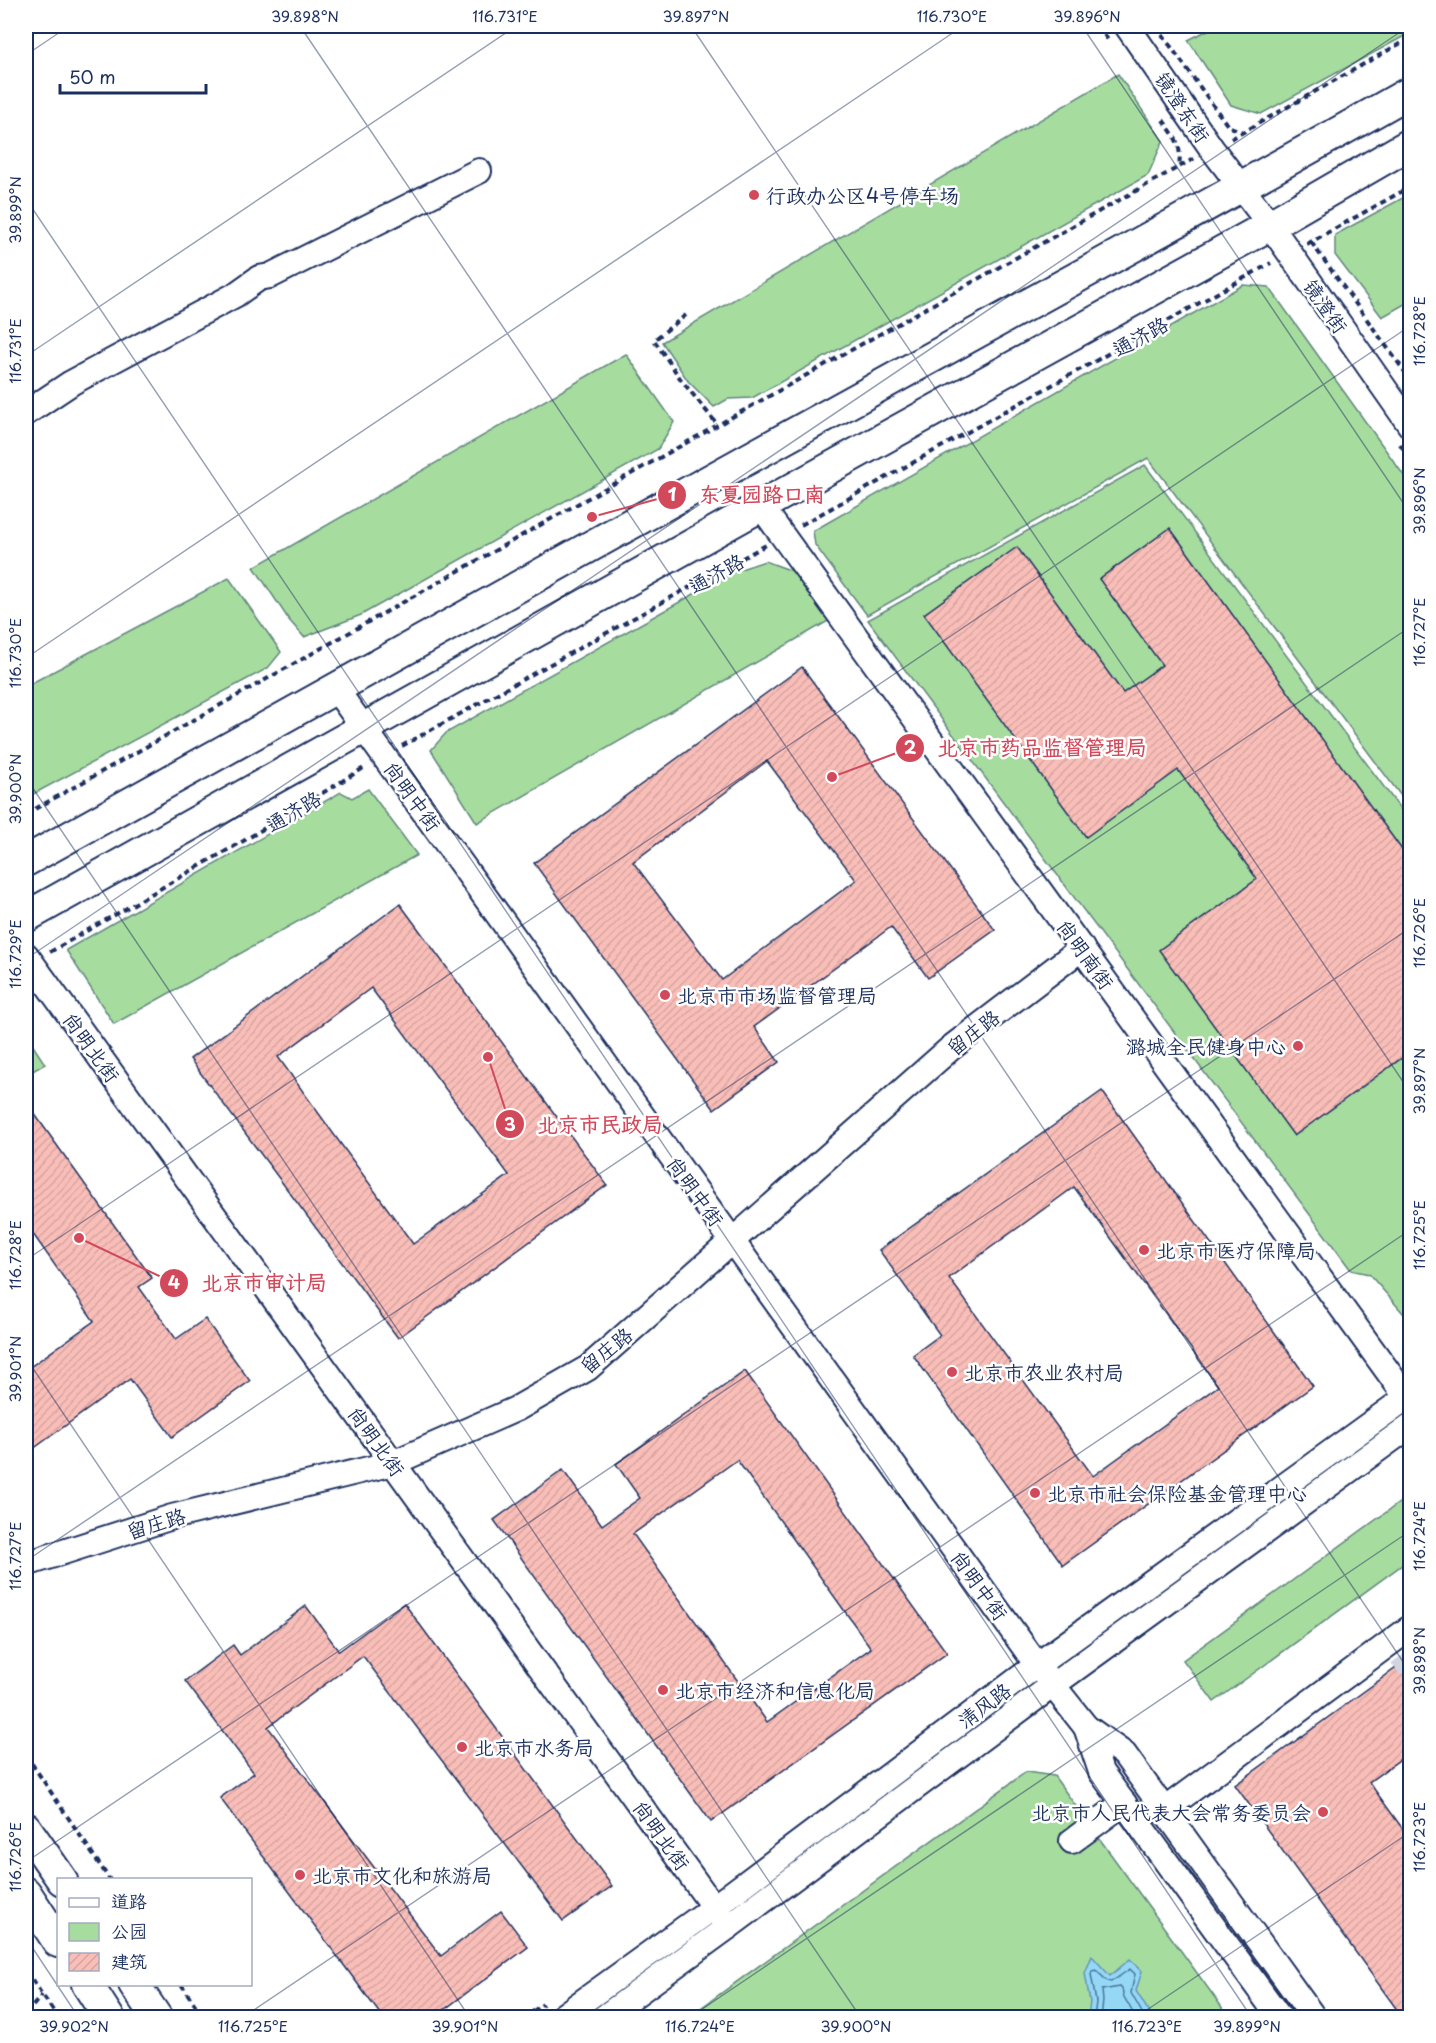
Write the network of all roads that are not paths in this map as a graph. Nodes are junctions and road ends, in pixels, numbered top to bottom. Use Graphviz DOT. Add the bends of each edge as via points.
graph roads {
  1 [pos="1127,26"];
  2 [pos="1410,92"];
  3 [pos="1410,144"];
  4 [pos="479,171"];
  5 [pos="1242,187"];
  6 [pos="1270,225"];
  7 [pos="26,413"];
  8 [pos="1410,425"];
  9 [pos="761,506"];
  10 [pos="335,688"];
  11 [pos="364,728"];
  12 [pos="26,861"];
  13 [pos="26,917"];
  14 [pos="1082,948"];
  15 [pos="28,959"];
  16 [pos="732,1240"];
  17 [pos="1409,1398"];
  18 [pos="1410,1426"];
  19 [pos="393,1463"];
  20 [pos="26,1564"];
  21 [pos="1401,1642"];
  22 [pos="1037,1665"];
  23 [pos="1053,1685"];
  24 [pos="1086,1727"];
  25 [pos="1124,1803"];
  26 [pos="1163,1811"];
  27 [pos="26,1828"];
  28 [pos="1072,1841"];
  29 [pos="61,1878"];
  30 [pos="26,1893"];
  31 [pos="714,1908"];
  32 [pos="728,1927"];
  33 [pos="57,1940"];
  34 [pos="88,1986"];
  35 [pos="135,1986"];
  36 [pos="109,2018"];
  37 [pos="157,2018"];
  38 [pos="560,2018"];
  39 [pos="603,2018"];
  40 [pos="1280,2018"];
  41 [pos="1314,2018"];
  1 -- 5 [label="street, 镜澄东街"];
  2 -- 5 [label="main road"];
  3 -- 6 [label="main road, 通济路"];
  4 -- 7 [label="street" via="259,278 235,295 71,383"];
  5 -- 6 [label="street, 镜澄街"];
  5 -- 10 [label="main road"];
  6 -- 8 [label="street, 镜澄街"];
  6 -- 9 [label="main road, 通济路"];
  9 -- 11 [label="main road, 通济路"];
  9 -- 14 [label="street, 尚明南街"];
  10 -- 11 [label="street, 尚明中街"];
  10 -- 12 [label="main road"];
  11 -- 13 [label="main road, 通济路"];
  11 -- 16 [label="street, 尚明中街"];
  14 -- 16 [label="street, 留庄路" via="952,1047"];
  14 -- 17 [label="street, 尚明南街"];
  15 -- 19 [label="street, 尚明北街"];
  16 -- 19 [label="street, 留庄路" via="588,1368 516,1409"];
  16 -- 22 [label="street, 尚明中街"];
  17 -- 22 [label="street, 清风路"];
  18 -- 23 [label="street, 清风路"];
  19 -- 20 [label="street, 留庄路" via="172,1517"];
  19 -- 31 [label="street, 尚明北街"];
  21 -- 26 [label="street"];
  22 -- 23 [label="street, 尚明中街"];
  22 -- 31 [label="street, 清风路"];
  23 -- 24 [label="street, 尚明中街"];
  23 -- 32 [label="street, 清风路"];
  24 -- 25 [label="street" via="1101,1772"];
  24 -- 26 [label="street" via="1124,1754"];
  25 -- 28 [label="street"];
  25 -- 40 [label="street"];
  26 -- 41 [label="street"];
  27 -- 29 [label="main road"];
  30 -- 33 [label="main road"];
  31 -- 32 [label="street, 尚明北街"];
  31 -- 38 [label="street, 清风路"];
  32 -- 39 [label="street, 清风路"];
  34 -- 36 [label="main road"];
  35 -- 37 [label="main road"];
}
